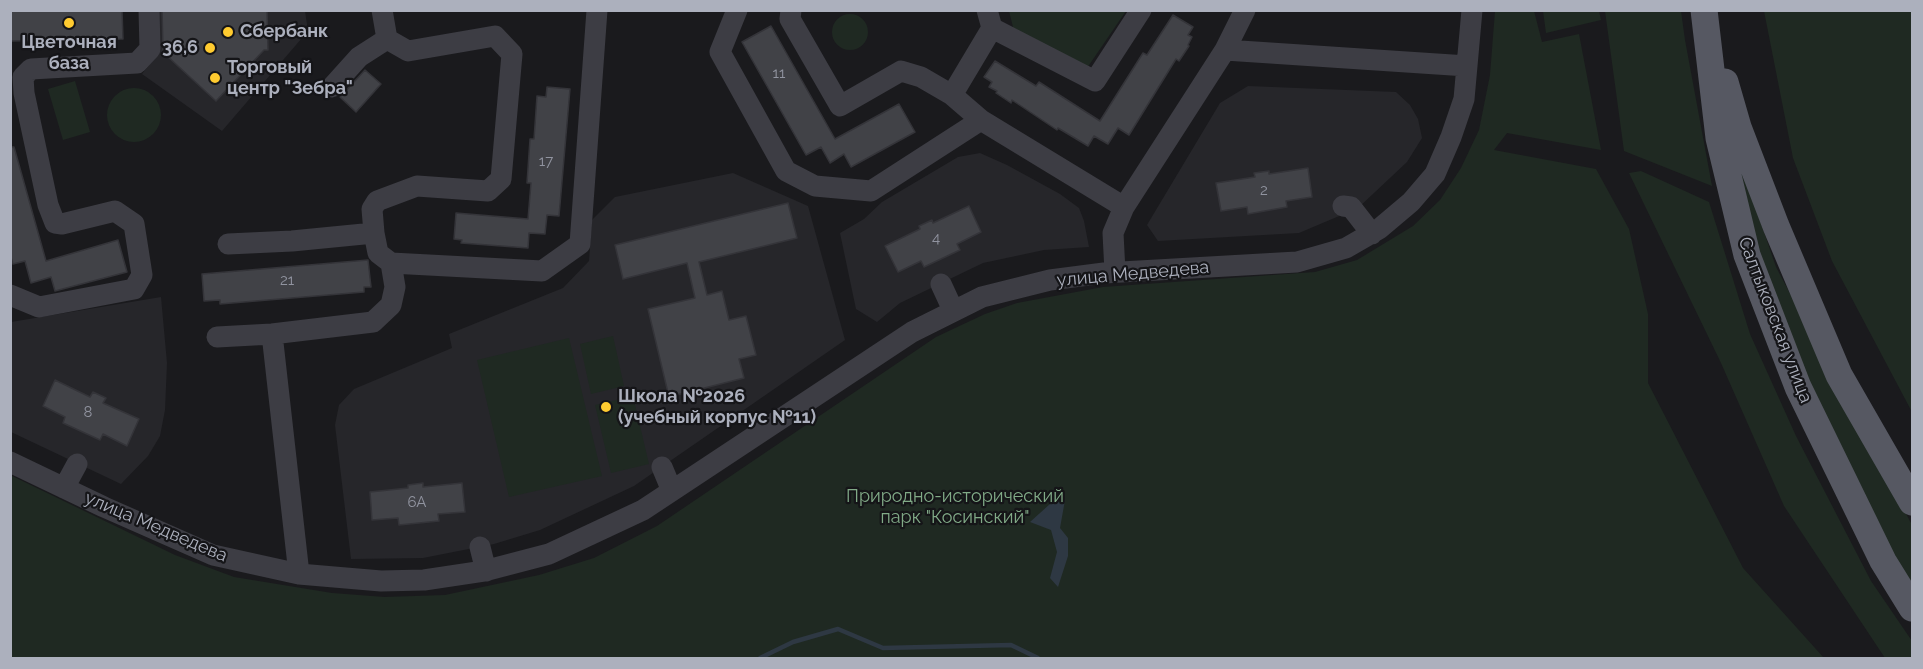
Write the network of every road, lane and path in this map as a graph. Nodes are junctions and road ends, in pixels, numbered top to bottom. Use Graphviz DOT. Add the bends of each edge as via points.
graph roads {
  1 [pos="149,10"];
  2 [pos="382,10"];
  3 [pos="597,10"];
  4 [pos="737,10"];
  5 [pos="791,10"];
  6 [pos="1141,10"];
  7 [pos="1245,10"];
  8 [pos="1472,10"];
  9 [pos="1704,10"];
  10 [pos="990,19"];
  11 [pos="387,39"];
  12 [pos="1225,50"];
  13 [pos="1467,66"];
  14 [pos="332,87"];
  15 [pos="951,95"];
  16 [pos="981,120"];
  17 [pos="1343,206"];
  18 [pos="1124,207"];
  19 [pos="374,232"];
  20 [pos="1372,234"];
  21 [pos="228,244"];
  22 [pos="391,263"];
  23 [pos="1115,272"];
  24 [pos="941,284"];
  25 [pos="10,295"];
  26 [pos="953,310"];
  27 [pos="272,334"];
  28 [pos="217,337"];
  29 [pos="10,462"];
  30 [pos="77,464"];
  31 [pos="662,466"];
  32 [pos="64,488"];
  33 [pos="672,491"];
  34 [pos="1912,502"];
  35 [pos="480,547"];
  36 [pos="486,571"];
  37 [pos="298,574"];
  38 [pos="1912,608"];
  1 -- 25 [label="street" via="150,49 138,63 31,69 23,77 55,223 115,211 134,224 142,275 134,289 39,307"];
  2 -- 11 [label="street"];
  3 -- 22 [label="street" via="580,244 542,271"];
  4 -- 16 [label="street" via="720,52 786,171 815,186 871,191"];
  5 -- 15 [label="street" via="790,19 840,105 901,71 921,77"];
  6 -- 10 [label="street" via="1095,81"];
  7 -- 12 [label="street"];
  8 -- 13 [label="street, улица Медведева"];
  9 -- 34 [label="main road, Салтыковская улица" via="1738,127 1780,237 1839,375"];
  9 -- 38 [label="main road, Салтыковская улица" via="1719,138 1747,255 1798,387 1882,561"];
  10 -- 15 [label="street"];
  11 -- 14 [label="street" via="359,57"];
  11 -- 19 [label="street" via="408,51 495,36 512,54 501,179 488,191 417,186 377,201 372,209"];
  12 -- 13 [label="street"];
  12 -- 18 [label="street"];
  13 -- 20 [label="street, улица Медведева" via="1464,99 1435,174 1411,202"];
  15 -- 16 [label="street"];
  16 -- 18 [label="street"];
  17 -- 20 [label="street" via="1351,207"];
  18 -- 23 [label="street" via="1113,233"];
  19 -- 21 [label="street"];
  19 -- 22 [label="street" via="378,253"];
  20 -- 23 [label="street, улица Медведева" via="1346,248 1298,262"];
  22 -- 27 [label="street" via="395,287 392,305 373,322"];
  23 -- 26 [label="street, улица Медведева" via="1050,280 982,297"];
  24 -- 26 [label="street"];
  26 -- 33 [label="street, улица Медведева" via="912,332"];
  27 -- 28 [label="street"];
  27 -- 37 [label="street"];
  29 -- 32 [label="street, улица Медведева"];
  30 -- 32 [label="street"];
  31 -- 33 [label="street"];
  32 -- 37 [label="street, улица Медведева" via="213,555"];
  33 -- 36 [label="street, улица Медведева" via="643,510 549,554"];
  35 -- 36 [label="street"];
  36 -- 37 [label="street, улица Медведева" via="424,580 381,581"];
}
